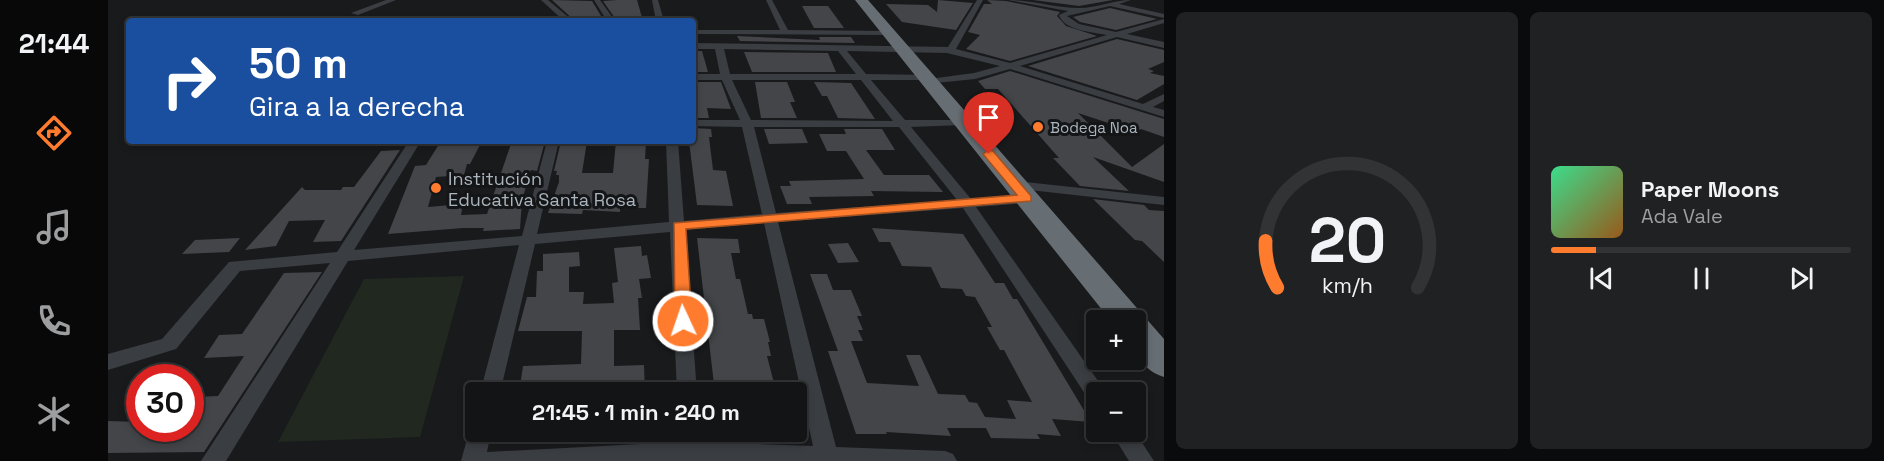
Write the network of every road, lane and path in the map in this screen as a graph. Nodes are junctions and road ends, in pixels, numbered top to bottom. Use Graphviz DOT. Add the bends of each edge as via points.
graph roads {
  1 [pos="393,0"];
  2 [pos="544,0"];
  3 [pos="598,0"];
  4 [pos="605,0"];
  5 [pos="655,0"];
  6 [pos="769,0"];
  7 [pos="861,0"];
  8 [pos="980,0"];
  9 [pos="1011,0"];
  10 [pos="1017,0"];
  11 [pos="1128,0"];
  12 [pos="1110,4"];
  13 [pos="1078,10"];
  14 [pos="355,13"];
  15 [pos="1164,16"];
  16 [pos="565,18"];
  17 [pos="609,18"];
  18 [pos="659,18"];
  19 [pos="1164,21"];
  20 [pos="1153,24"];
  21 [pos="1164,26"];
  22 [pos="696,32"];
  23 [pos="786,33"];
  24 [pos="1114,35"];
  25 [pos="894,40"];
  26 [pos="1164,45"];
  27 [pos="696,46"];
  28 [pos="719,46"];
  29 [pos="839,47"];
  30 [pos="951,50"];
  31 [pos="1011,66"];
  32 [pos="696,77"];
  33 [pos="726,78"];
  34 [pos="864,78"];
  35 [pos="927,80"];
  36 [pos="1164,97"];
  37 [pos="1145,107"];
  38 [pos="1164,114"];
  39 [pos="962,122"];
  40 [pos="696,123"];
  41 [pos="747,123"];
  42 [pos="901,124"];
  43 [pos="414,144"];
  44 [pos="552,144"];
  45 [pos="672,144"];
  46 [pos="1021,192"];
  47 [pos="965,201"];
  48 [pos="1164,201"];
  49 [pos="770,218"];
  50 [pos="679,226"];
  51 [pos="527,242"];
  52 [pos="343,256"];
  53 [pos="1120,310"];
  54 [pos="1146,341"];
  55 [pos="108,362"];
  56 [pos="1164,363"];
  57 [pos="493,382"];
  58 [pos="686,382"];
  59 [pos="1088,382"];
  60 [pos="478,442"];
  61 [pos="1129,442"];
  62 [pos="689,448"];
  63 [pos="828,459"];
  64 [pos="213,461"];
  65 [pos="473,461"];
  66 [pos="490,461"];
  67 [pos="945,461"];
  68 [pos="1142,461"];
  1 -- 14 [label="street"];
  2 -- 16 [label="street"];
  3 -- 4 [label="street"];
  3 -- 17 [label="street"];
  5 -- 18 [label="street"];
  6 -- 23 [label="street"];
  7 -- 25 [label="highway"];
  8 -- 30 [label="street"];
  9 -- 10 [label="street"];
  10 -- 13 [label="street"];
  11 -- 12 [label="street"];
  12 -- 13 [label="street"];
  12 -- 15 [label="street"];
  13 -- 24 [label="street" via="1064,15 1064,19 1076,26"];
  19 -- 20 [label="street"];
  20 -- 21 [label="street"];
  20 -- 24 [label="street"];
  22 -- 23 [label="street"];
  23 -- 25 [label="street"];
  24 -- 26 [label="street"];
  24 -- 31 [label="street"];
  25 -- 29 [label="street"];
  25 -- 30 [label="street"];
  25 -- 35 [label="highway"];
  27 -- 28 [label="street"];
  28 -- 29 [label="street"];
  28 -- 33 [label="street"];
  29 -- 34 [label="street"];
  30 -- 31 [label="street"];
  31 -- 35 [label="street" via="975,76"];
  31 -- 37 [label="street"];
  32 -- 33 [label="street"];
  33 -- 34 [label="street"];
  33 -- 41 [label="street"];
  34 -- 35 [label="street"];
  34 -- 42 [label="street"];
  35 -- 39 [label="highway"];
  36 -- 37 [label="street"];
  37 -- 38 [label="street"];
  39 -- 42 [label="street"];
  39 -- 46 [label="highway"];
  40 -- 41 [label="street"];
  41 -- 42 [label="street"];
  41 -- 49 [label="street"];
  42 -- 47 [label="street"];
  43 -- 52 [label="street"];
  44 -- 51 [label="street"];
  45 -- 50 [label="street"];
  46 -- 47 [label="street"];
  46 -- 48 [label="street"];
  46 -- 53 [label="highway"];
  47 -- 49 [label="street"];
  47 -- 59 [label="street"];
  49 -- 50 [label="street"];
  49 -- 63 [label="street"];
  50 -- 51 [label="street"];
  50 -- 58 [label="street"];
  51 -- 52 [label="street"];
  51 -- 57 [label="street"];
  52 -- 55 [label="street" via="235,266 169,344"];
  52 -- 64 [label="street"];
  54 -- 56 [label="highway"];
  60 -- 65 [label="street"];
  61 -- 68 [label="street"];
  62 -- 63 [label="street"];
  62 -- 66 [label="street"];
  63 -- 67 [label="street"];
}
